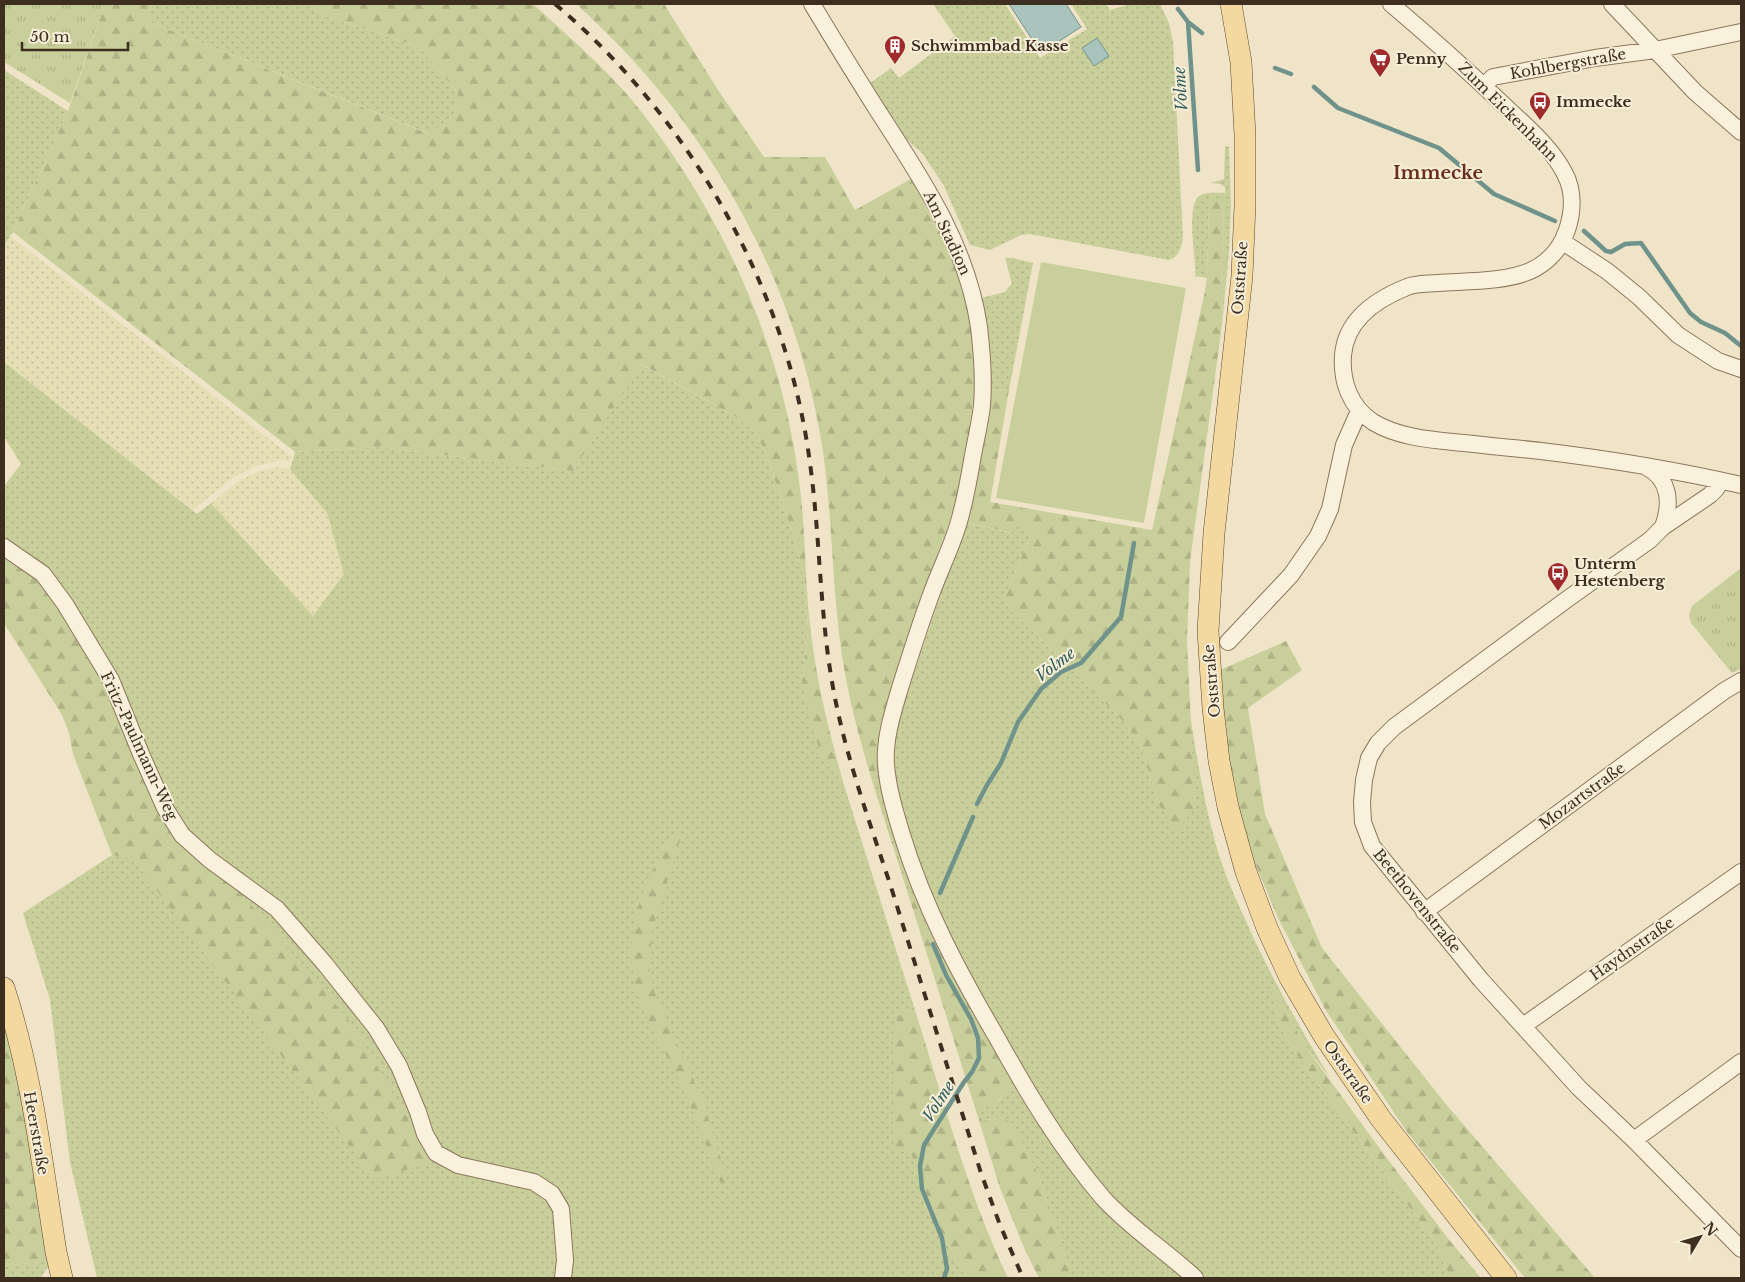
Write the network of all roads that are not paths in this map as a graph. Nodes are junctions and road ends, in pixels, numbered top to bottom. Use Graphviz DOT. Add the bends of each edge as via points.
graph roads {
  1 [pos="812,4"];
  2 [pos="1231,4"];
  3 [pos="1391,4"];
  4 [pos="1612,4"];
  5 [pos="1741,32"];
  6 [pos="1656,50"];
  7 [pos="1484,86"];
  8 [pos="1741,132"];
  9 [pos="1563,242"];
  10 [pos="1741,369"];
  11 [pos="1358,411"];
  12 [pos="1642,465"];
  13 [pos="1721,480"];
  14 [pos="1741,485"];
  15 [pos="1663,528"];
  16 [pos="4,547"];
  17 [pos="1228,642"];
  18 [pos="1741,681"];
  19 [pos="1741,872"];
  20 [pos="1424,912"];
  21 [pos="4,988"];
  22 [pos="1523,1026"];
  23 [pos="1741,1062"];
  24 [pos="1634,1140"];
  25 [pos="1741,1249"];
  26 [pos="62,1278"];
  27 [pos="563,1278"];
  28 [pos="1195,1278"];
  29 [pos="1506,1278"];
  1 -- 28 [label="street, Am Stadion" via="934,200 966,270 979,328 982,406 957,526 900,689 888,737 886,762 892,802 908,855 943,941 1016,1072 1067,1152 1106,1201"];
  2 -- 29 [label="main road, Oststraße" via="1241,71 1245,205 1242,276 1214,533 1208,630 1215,725 1228,807 1246,872 1267,928 1290,978 1324,1036 1381,1119"];
  3 -- 7 [label="street, Zum Eickenhahn"];
  4 -- 6 [label="street, Kohlbergstraße"];
  5 -- 6 [label="street, Kohlbergstraße"];
  6 -- 7 [label="street, Kohlbergstraße" via="1493,77"];
  6 -- 8 [label="street, Kohlbergstraße" via="1695,92"];
  7 -- 9 [label="street, Zum Eickenhahn" via="1542,142 1567,176 1572,202 1571,220"];
  9 -- 10 [label="street" via="1607,271 1678,335 1718,361"];
  9 -- 11 [label="street, Zum Eickenhahn" via="1530,271 1511,277 1410,286 1372,305 1359,316 1349,332 1343,352 1343,376"];
  11 -- 12 [label="street" via="1396,432 1422,438"];
  11 -- 17 [label="street" via="1344,445 1330,509 1318,536 1291,575"];
  12 -- 13 [label="street"];
  12 -- 15 [label="street" via="1658,476 1666,489 1669,503"];
  13 -- 14 [label="street"];
  13 -- 15 [label="street" via="1710,495"];
  15 -- 20 [label="street, Beethovenstraße" via="1394,727 1378,743 1369,758 1362,802 1363,822 1372,846"];
  16 -- 27 [label="street, Fritz-Paulmann-Weg" via="43,574 65,604 111,680 141,754 182,835 210,860 277,909 376,1028 399,1066 425,1134 436,1153 458,1165 534,1182 552,1194 560,1210 565,1260"];
  18 -- 20 [label="street, Mozartstraße"];
  19 -- 22 [label="street, Haydnstraße"];
  20 -- 22 [label="street, Beethovenstraße"];
  21 -- 26 [label="main road, Heerstraße" via="28,1084"];
  22 -- 24 [label="street, Beethovenstraße" via="1579,1088"];
  23 -- 24 [label="street"];
  24 -- 25 [label="street, Beethovenstraße"];
}
